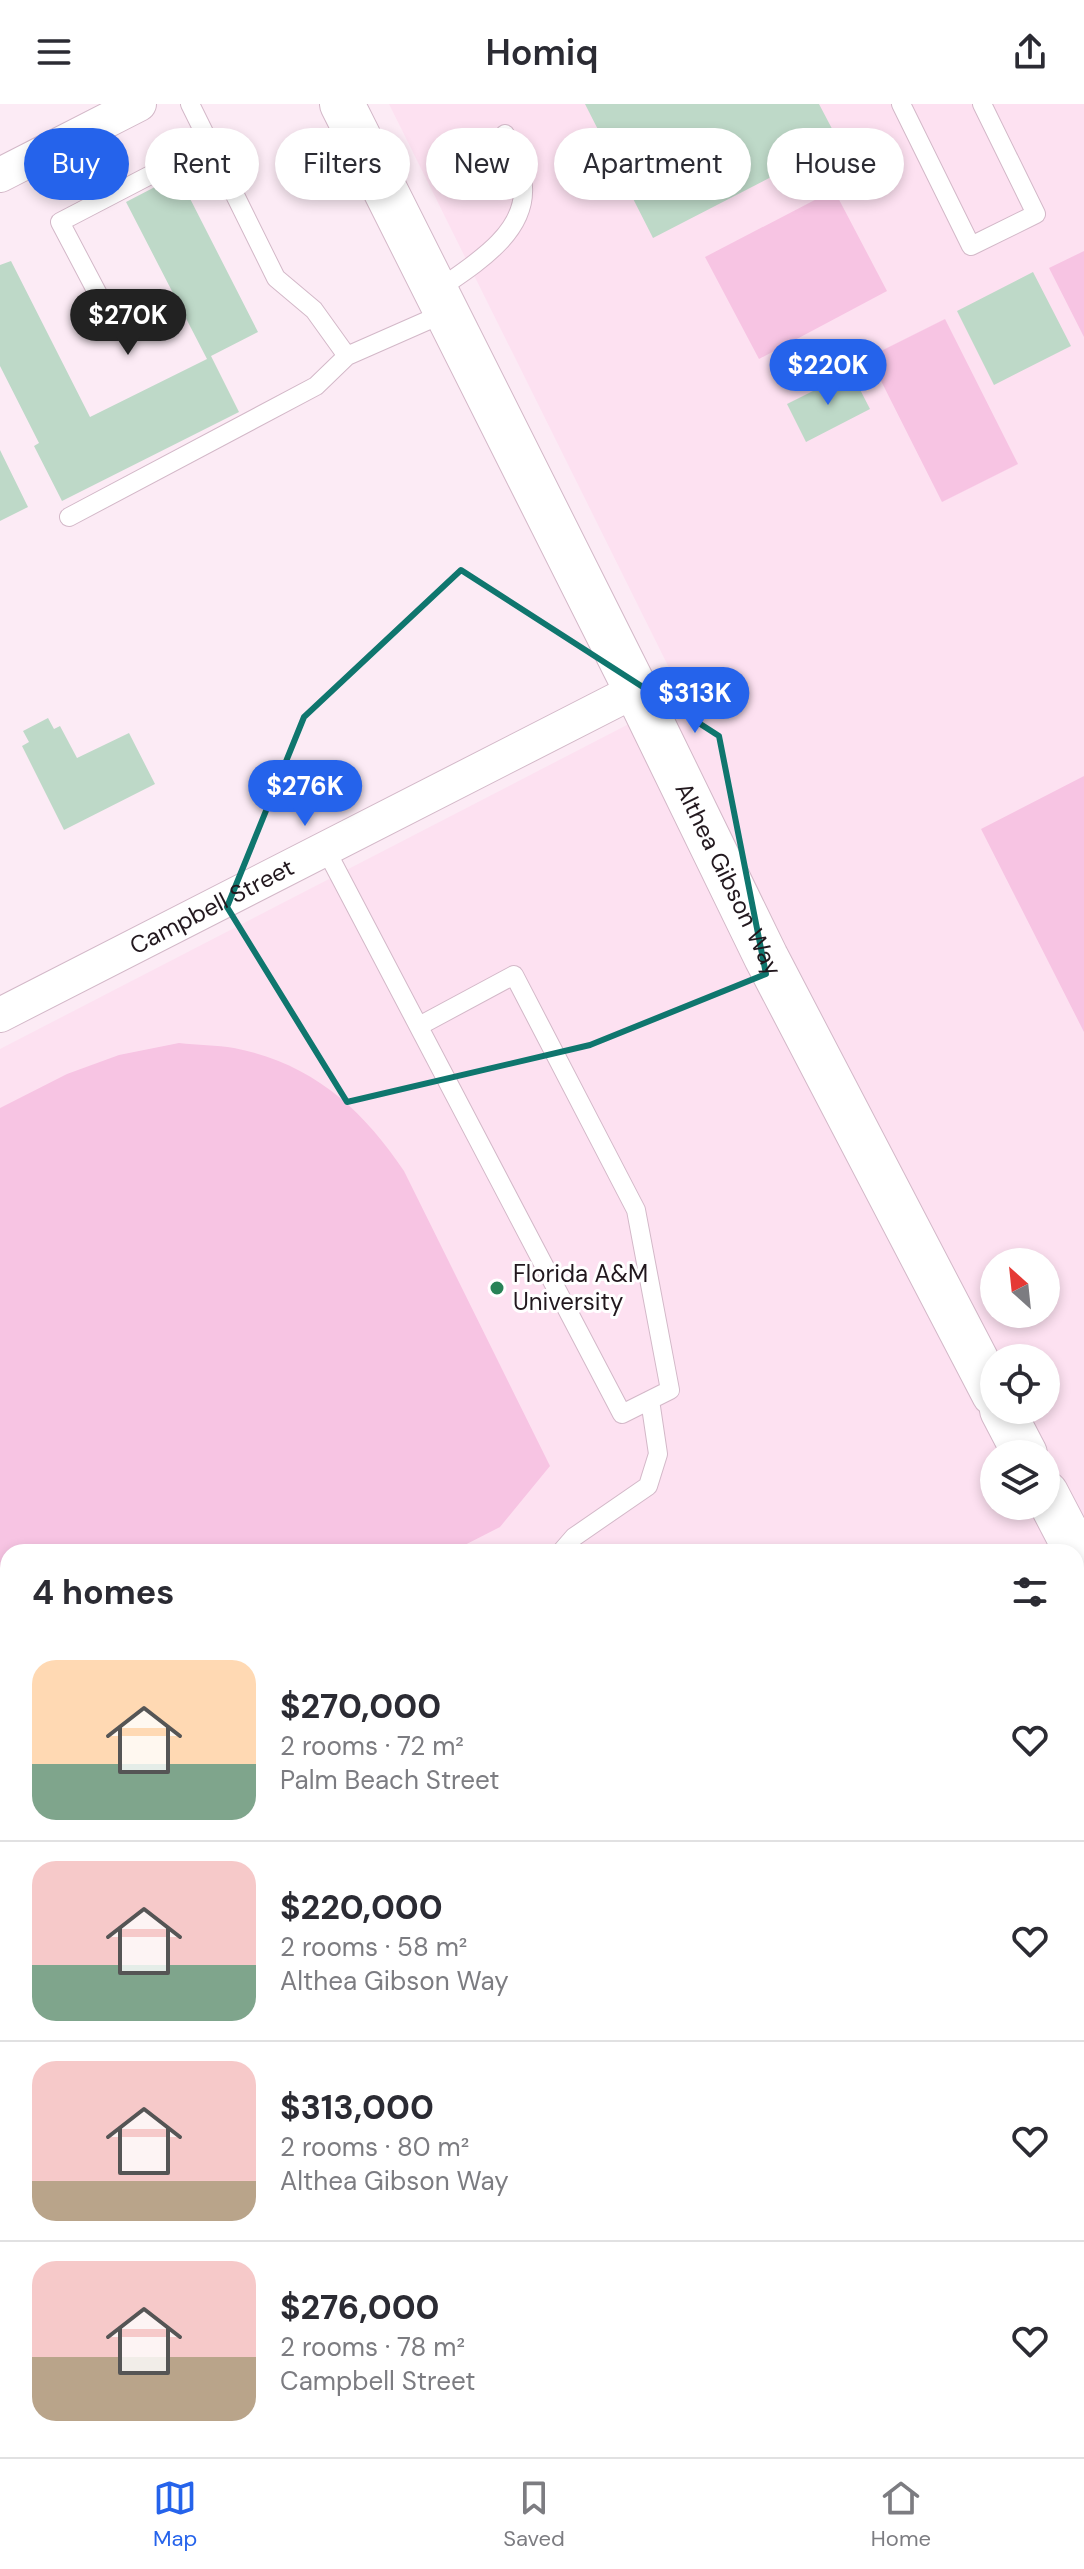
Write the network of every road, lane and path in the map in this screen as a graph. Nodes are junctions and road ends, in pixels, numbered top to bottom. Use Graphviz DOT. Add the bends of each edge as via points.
graph roads {
  1 [pos="139,104"];
  2 [pos="190,104"];
  3 [pos="342,104"];
  4 [pos="901,104"];
  5 [pos="982,104"];
  6 [pos="202,128"];
  7 [pos="0,175"];
  8 [pos="145,178"];
  9 [pos="238,200"];
  10 [pos="521,200"];
  11 [pos="441,302"];
  12 [pos="109,315"];
  13 [pos="347,356"];
  14 [pos="69,517"];
  15 [pos="636,690"];
  16 [pos="326,850"];
  17 [pos="0,1015"];
  18 [pos="419,1026"];
  19 [pos="980,1367"];
  20 [pos="650,1400"];
  21 [pos="1060,1520"];
  22 [pos="568,1544"];
  23 [pos="1073,1544"];
  1 -- 7 [label="street"];
  2 -- 6 [label="lane"];
  3 -- 11 [label="street, Althea Gibson Way"];
  4 -- 5 [label="lane" via="971,246 1036,214"];
  8 -- 12 [label="lane" via="60,222"];
  9 -- 13 [label="lane" via="276,278 314,310"];
  10 -- 11 [label="lane" via="515,223"];
  11 -- 13 [label="lane"];
  11 -- 15 [label="street, Althea Gibson Way"];
  13 -- 14 [label="lane" via="316,386"];
  15 -- 16 [label="street, Campbell Street"];
  15 -- 19 [label="street, Althea Gibson Way" via="766,957"];
  16 -- 17 [label="street, Campbell Street"];
  16 -- 18 [label="lane"];
  18 -- 20 [label="lane" via="622,1414"];
  18 -- 20 [label="lane" via="514,975 636,1210 670,1390"];
  20 -- 22 [label="lane" via="658,1454 648,1486"];
  21 -- 23 [label="street"];
}
